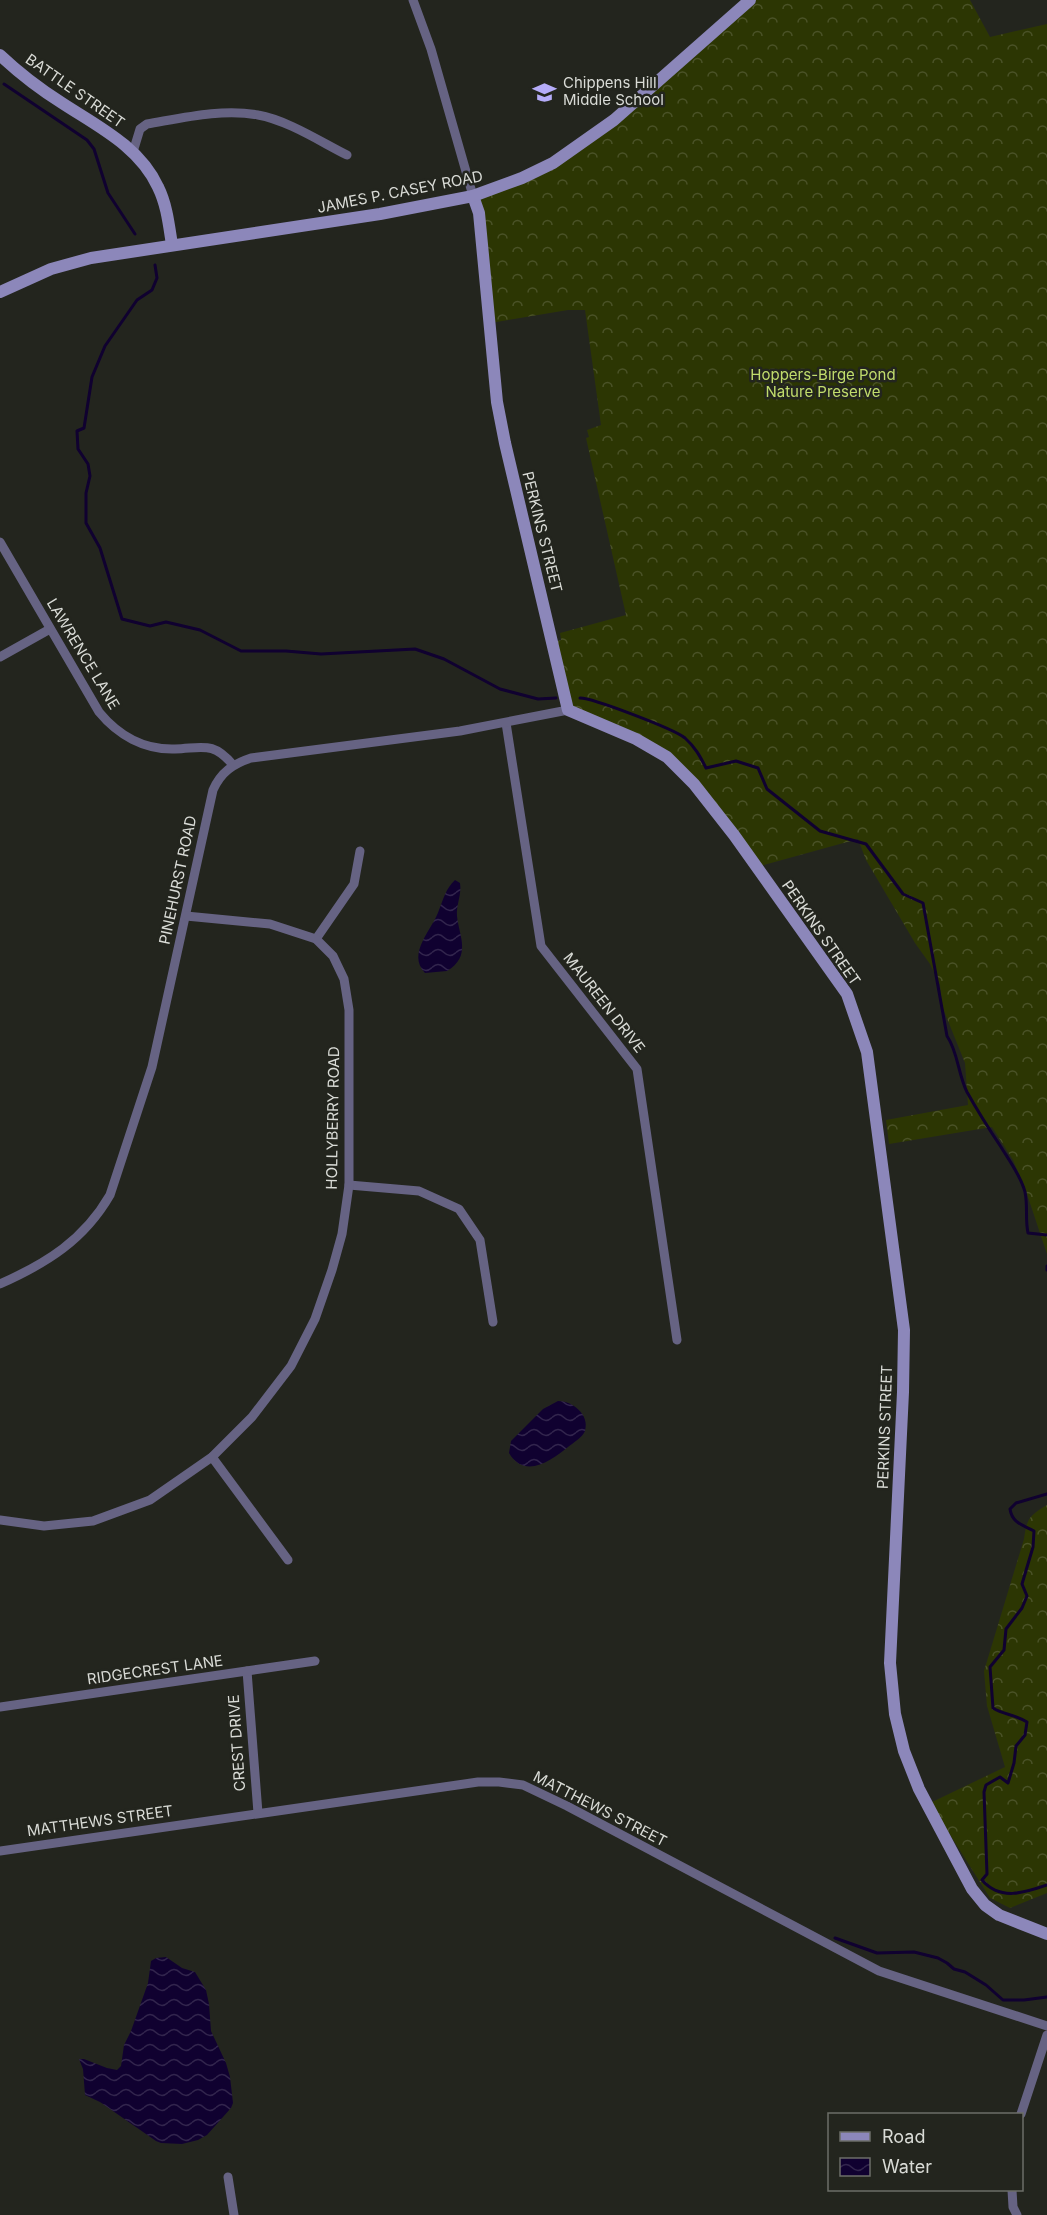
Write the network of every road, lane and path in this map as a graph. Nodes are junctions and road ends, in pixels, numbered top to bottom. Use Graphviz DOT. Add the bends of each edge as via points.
graph roads {
  1 [pos="413,0"];
  2 [pos="750,0"];
  3 [pos="0,55"];
  4 [pos="133,152"];
  5 [pos="347,155"];
  6 [pos="472,196"];
  7 [pos="172,245"];
  8 [pos="0,292"];
  9 [pos="0,542"];
  10 [pos="50,629"];
  11 [pos="0,657"];
  12 [pos="568,710"];
  13 [pos="506,723"];
  14 [pos="233,765"];
  15 [pos="360,851"];
  16 [pos="186,916"];
  17 [pos="316,939"];
  18 [pos="349,1185"];
  19 [pos="0,1284"];
  20 [pos="493,1322"];
  21 [pos="677,1340"];
  22 [pos="212,1457"];
  23 [pos="0,1520"];
  24 [pos="288,1560"];
  25 [pos="315,1661"];
  26 [pos="247,1671"];
  27 [pos="0,1707"];
  28 [pos="258,1813"];
  29 [pos="0,1851"];
  30 [pos="1047,1934"];
  31 [pos="1047,2026"];
  32 [pos="1047,2035"];
  33 [pos="1022,2113"];
  34 [pos="228,2177"];
  35 [pos="1012,2191"];
  36 [pos="234,2215"];
  37 [pos="1017,2215"];
  1 -- 6 [label="street, PERKINS STREET" via="431,49"];
  2 -- 6 [label="street, JAMES P. CASEY ROAD" via="584,142 538,171"];
  3 -- 4 [label="street, BATTLE STREET"];
  4 -- 5 [label="street, BATTLE STREET" via="140,129 147,124 226,113 259,115"];
  4 -- 7 [label="street, BATTLE STREET" via="158,187"];
  6 -- 7 [label="street, JAMES P. CASEY ROAD" via="381,214"];
  6 -- 12 [label="street, PERKINS STREET" via="479,213 497,402"];
  7 -- 8 [label="street, JAMES P. CASEY ROAD" via="91,258 51,269"];
  9 -- 10 [label="street, LAWRENCE LANE"];
  10 -- 11 [label="street"];
  10 -- 14 [label="street, LAWRENCE LANE" via="99,712 120,734 154,747 207,746 222,752"];
  12 -- 13 [label="street"];
  12 -- 30 [label="street, PERKINS STREET" via="668,757 734,835 847,994 867,1052 904,1330 890,1663 895,1714 915,1780 972,1889 999,1915"];
  13 -- 14 [label="street" via="251,758"];
  13 -- 21 [label="street, MAUREEN DRIVE" via="541,946 637,1069"];
  14 -- 16 [label="street, PINEHURST ROAD" via="213,790"];
  15 -- 17 [label="street" via="354,884"];
  16 -- 17 [label="street" via="270,924"];
  16 -- 19 [label="street, PINEHURST ROAD" via="152,1067 110,1195 78,1237 50,1259"];
  17 -- 18 [label="street, HOLLYBERRY ROAD" via="333,956 344,979 349,1010"];
  18 -- 20 [label="street" via="419,1191 459,1209 480,1240"];
  18 -- 22 [label="street, HOLLYBERRY ROAD" via="332,1270 315,1319 296,1357 252,1417"];
  22 -- 23 [label="street, HOLLYBERRY ROAD" via="150,1500 93,1521 44,1526"];
  22 -- 24 [label="street"];
  25 -- 26 [label="street, RIDGECREST LANE"];
  26 -- 27 [label="street, RIDGECREST LANE"];
  26 -- 28 [label="street, CREST DRIVE"];
  28 -- 29 [label="street, MATTHEWS STREET"];
  28 -- 31 [label="street, MATTHEWS STREET" via="478,1782 522,1785 879,1971"];
  32 -- 33 [label="street"];
  34 -- 36 [label="street"];
  35 -- 37 [label="street"];
}
